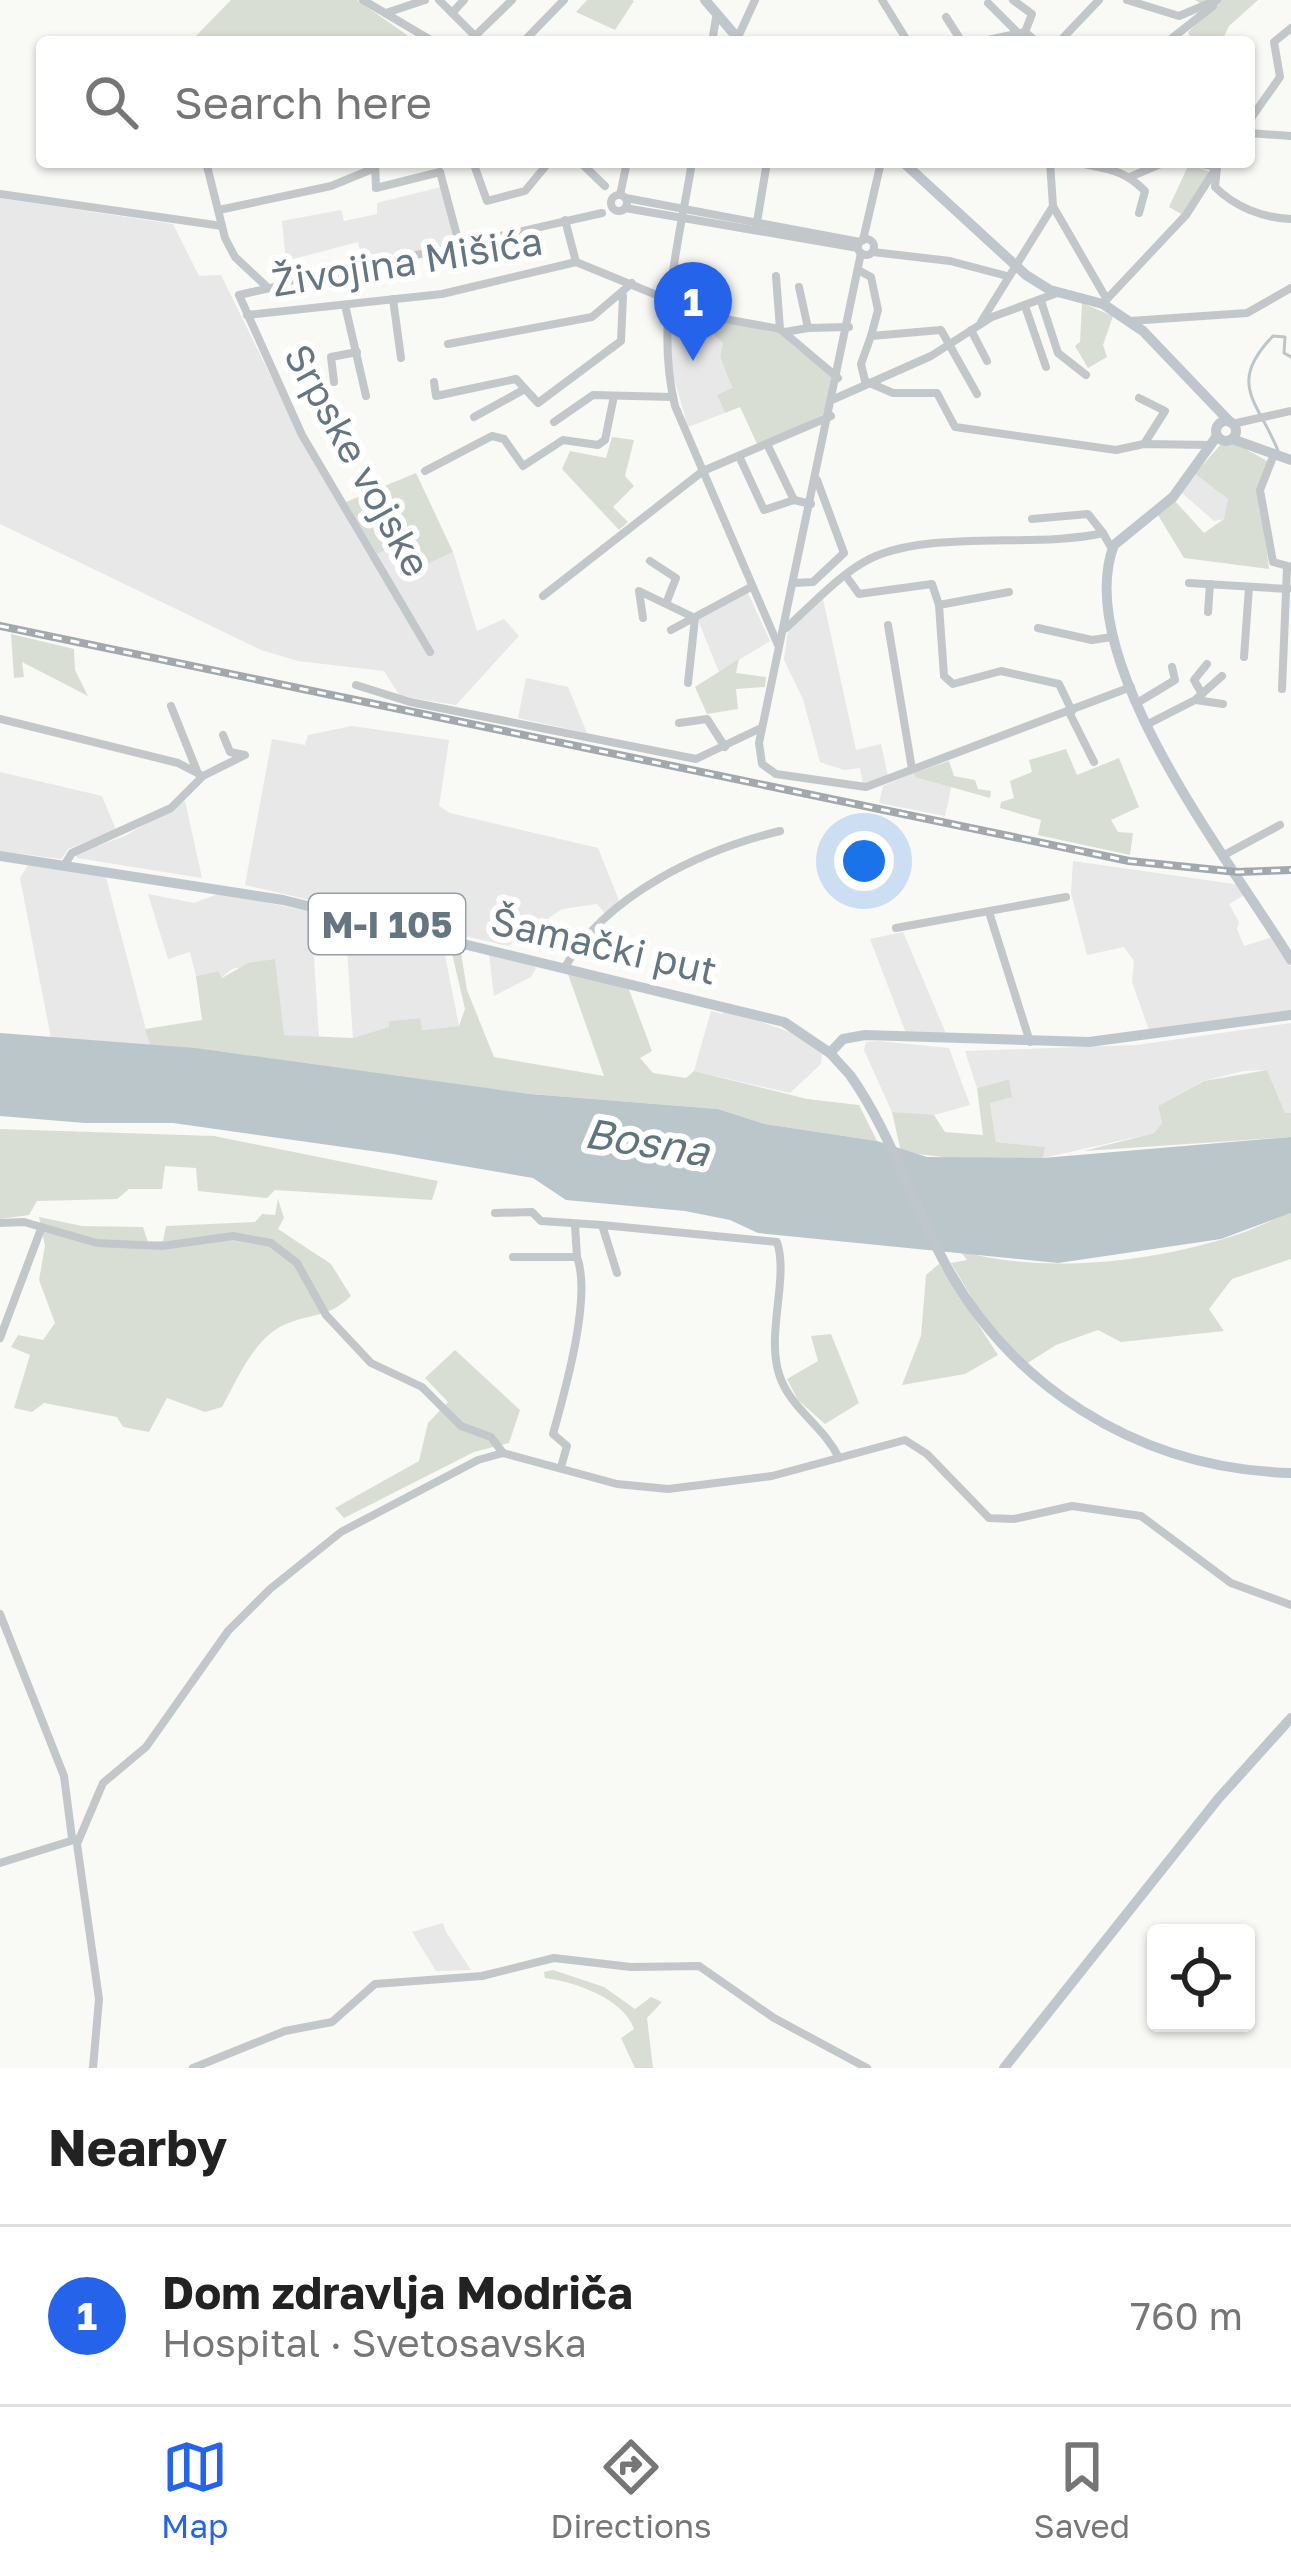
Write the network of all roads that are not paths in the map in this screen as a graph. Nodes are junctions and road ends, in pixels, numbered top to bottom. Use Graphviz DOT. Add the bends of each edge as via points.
graph roads {
  1 [pos="363,0"];
  2 [pos="425,0"];
  3 [pos="439,0"];
  4 [pos="464,0"];
  5 [pos="512,0"];
  6 [pos="564,0"];
  7 [pos="705,0"];
  8 [pos="754,0"];
  9 [pos="883,0"];
  10 [pos="1013,0"];
  11 [pos="1099,0"];
  12 [pos="1127,0"];
  13 [pos="1218,0"];
  14 [pos="988,3"];
  15 [pos="452,13"];
  16 [pos="385,14"];
  17 [pos="946,17"];
  18 [pos="716,18"];
  19 [pos="1291,28"];
  20 [pos="1022,32"];
  21 [pos="424,36"];
  22 [pos="475,36"];
  23 [pos="481,36"];
  24 [pos="530,36"];
  25 [pos="713,36"];
  26 [pos="735,36"];
  27 [pos="740,36"];
  28 [pos="904,36"];
  29 [pos="958,36"];
  30 [pos="1004,36"];
  31 [pos="1028,36"];
  32 [pos="1065,36"];
  33 [pos="1174,36"];
  34 [pos="1255,112"];
  35 [pos="1255,133"];
  36 [pos="1291,136"];
  37 [pos="208,168"];
  38 [pos="369,168"];
  39 [pos="375,168"];
  40 [pos="436,168"];
  41 [pos="439,168"];
  42 [pos="475,168"];
  43 [pos="544,168"];
  44 [pos="586,168"];
  45 [pos="626,168"];
  46 [pos="691,168"];
  47 [pos="766,168"];
  48 [pos="880,168"];
  49 [pos="911,168"];
  50 [pos="1051,168"];
  51 [pos="1115,168"];
  52 [pos="1152,168"];
  53 [pos="1215,168"];
  54 [pos="1218,168"];
  55 [pos="1130,178"];
  56 [pos="0,194"];
  57 [pos="619,201"];
  58 [pos="1054,206"];
  59 [pos="219,210"];
  60 [pos="683,213"];
  61 [pos="1139,213"];
  62 [pos="1291,219"];
  63 [pos="565,220"];
  64 [pos="222,226"];
  65 [pos="756,226"];
  66 [pos="459,243"];
  67 [pos="866,247"];
  68 [pos="576,262"];
  69 [pos="1010,270"];
  70 [pos="860,271"];
  71 [pos="776,276"];
  72 [pos="632,283"];
  73 [pos="799,287"];
  74 [pos="268,288"];
  75 [pos="1291,288"];
  76 [pos="1058,292"];
  77 [pos="623,296"];
  78 [pos="668,297"];
  79 [pos="392,299"];
  80 [pos="1041,301"];
  81 [pos="1105,302"];
  82 [pos="345,305"];
  83 [pos="1025,306"];
  84 [pos="248,315"];
  85 [pos="1130,321"];
  86 [pos="975,326"];
  87 [pos="849,327"];
  88 [pos="808,328"];
  89 [pos="782,330"];
  90 [pos="871,336"];
  91 [pos="953,343"];
  92 [pos="448,344"];
  93 [pos="357,352"];
  94 [pos="401,358"];
  95 [pos="987,361"];
  96 [pos="1046,367"];
  97 [pos="1086,375"];
  98 [pos="838,378"];
  99 [pos="334,382"];
  100 [pos="434,382"];
  101 [pos="868,384"];
  102 [pos="526,389"];
  103 [pos="976,394"];
  104 [pos="366,396"];
  105 [pos="614,396"];
  106 [pos="673,397"];
  107 [pos="1139,398"];
  108 [pos="834,400"];
  109 [pos="1291,411"];
  110 [pos="831,416"];
  111 [pos="474,417"];
  112 [pos="554,422"];
  113 [pos="1226,432"];
  114 [pos="767,444"];
  115 [pos="1144,444"];
  116 [pos="739,456"];
  117 [pos="1273,457"];
  118 [pos="1291,460"];
  119 [pos="424,471"];
  120 [pos="703,471"];
  121 [pos="816,479"];
  122 [pos="794,500"];
  123 [pos="811,504"];
  124 [pos="1032,519"];
  125 [pos="1102,532"];
  126 [pos="1112,550"];
  127 [pos="650,561"];
  128 [pos="1289,567"];
  129 [pos="846,577"];
  130 [pos="793,583"];
  131 [pos="1190,583"];
  132 [pos="1210,584"];
  133 [pos="752,587"];
  134 [pos="1250,587"];
  135 [pos="1288,589"];
  136 [pos="1009,592"];
  137 [pos="543,596"];
  138 [pos="667,601"];
  139 [pos="938,605"];
  140 [pos="1208,612"];
  141 [pos="643,618"];
  142 [pos="694,618"];
  143 [pos="888,625"];
  144 [pos="1038,628"];
  145 [pos="671,630"];
  146 [pos="783,630"];
  147 [pos="1112,638"];
  148 [pos="779,646"];
  149 [pos="430,652"];
  150 [pos="1244,657"];
  151 [pos="1207,664"];
  152 [pos="1172,667"];
  153 [pos="1222,676"];
  154 [pos="688,683"];
  155 [pos="356,685"];
  156 [pos="1131,687"];
  157 [pos="1282,689"];
  158 [pos="1198,697"];
  159 [pos="1137,703"];
  160 [pos="1223,704"];
  161 [pos="171,706"];
  162 [pos="1071,711"];
  163 [pos="0,719"];
  164 [pos="679,723"];
  165 [pos="1146,724"];
  166 [pos="762,727"];
  167 [pos="223,735"];
  168 [pos="725,747"];
  169 [pos="1094,762"];
  170 [pos="911,769"];
  171 [pos="200,774"];
  172 [pos="1280,825"];
  173 [pos="780,831"];
  174 [pos="1226,854"];
  175 [pos="0,856"];
  176 [pos="65,864"];
  177 [pos="1066,897"];
  178 [pos="989,911"];
  179 [pos="896,928"];
  180 [pos="1291,960"];
  181 [pos="566,967"];
  182 [pos="1286,1015"];
  183 [pos="851,1040"];
  184 [pos="1031,1043"];
  185 [pos="830,1053"];
  186 [pos="850,1075"];
  187 [pos="495,1213"];
  188 [pos="0,1223"];
  189 [pos="575,1225"];
  190 [pos="602,1225"];
  191 [pos="41,1229"];
  192 [pos="577,1257"];
  193 [pos="513,1258"];
  194 [pos="616,1273"];
  195 [pos="0,1338"];
  196 [pos="503,1454"];
  197 [pos="839,1458"];
  198 [pos="561,1467"];
  199 [pos="1291,1473"];
  200 [pos="1291,1605"];
  201 [pos="0,1614"];
  202 [pos="1291,1718"];
  203 [pos="75,1838"];
  204 [pos="0,1863"];
  205 [pos="93,2068"];
  206 [pos="193,2068"];
  207 [pos="867,2068"];
  208 [pos="1004,2068"];
  1 -- 16 [label="street"];
  2 -- 16 [label="street"];
  3 -- 15 [label="street"];
  4 -- 15 [label="street"];
  5 -- 23 [label="street"];
  6 -- 24 [label="street"];
  7 -- 18 [label="main road"];
  8 -- 27 [label="street"];
  9 -- 28 [label="street"];
  10 -- 20 [label="street" via="1032,14"];
  11 -- 32 [label="street"];
  12 -- 13 [label="street" via="1179,16"];
  13 -- 33 [label="street"];
  14 -- 20 [label="street"];
  15 -- 22 [label="street"];
  16 -- 21 [label="street"];
  17 -- 29 [label="street"];
  18 -- 25 [label="street"];
  18 -- 26 [label="main road"];
  19 -- 34 [label="street" via="1274,42 1280,77"];
  20 -- 30 [label="street"];
  20 -- 31 [label="street"];
  35 -- 36 [label="street"];
  37 -- 59 [label="street"];
  38 -- 59 [label="street" via="331,186"];
  39 -- 40 [label="street" via="376,188"];
  41 -- 66 [label="street"];
  42 -- 43 [label="street" via="487,201 525,190"];
  44 -- 57 [label="street"];
  45 -- 57 [label="street"];
  46 -- 60 [label="street"];
  47 -- 65 [label="street"];
  48 -- 67 [label="street"];
  49 -- 69 [label="main road"];
  50 -- 58 [label="street"];
  51 -- 55 [label="street"];
  52 -- 55 [label="street"];
  53 -- 81 [label="street" via="1186,215"];
  54 -- 62 [label="street" via="1219,192 1263,216"];
  55 -- 61 [label="street" via="1145,191"];
  56 -- 64 [label="street"];
  57 -- 60 [label="street"];
  57 -- 63 [label="street" via="602,214"];
  58 -- 69 [label="street"];
  58 -- 81 [label="street"];
  59 -- 64 [label="street"];
  60 -- 65 [label="street"];
  60 -- 78 [label="street"];
  63 -- 66 [label="street"];
  63 -- 68 [label="street, Živojina Mišića"];
  64 -- 74 [label="street" via="235,256"];
  65 -- 67 [label="street"];
  66 -- 74 [label="street"];
  67 -- 69 [label="street"];
  67 -- 70 [label="street"];
  68 -- 72 [label="street, Živojina Mišića"];
  68 -- 79 [label="street, Živojina Mišića" via="468,290"];
  69 -- 76 [label="main road"];
  69 -- 86 [label="street"];
  70 -- 87 [label="street"];
  70 -- 90 [label="street" via="871,277 877,298"];
  71 -- 89 [label="street"];
  72 -- 77 [label="street"];
  72 -- 78 [label="street, Živojina Mišića"];
  73 -- 88 [label="street"];
  74 -- 84 [label="street, Srpske vojske" via="239,295"];
  75 -- 85 [label="street" via="1247,313"];
  76 -- 80 [label="street"];
  76 -- 81 [label="main road"];
  77 -- 92 [label="street" via="592,317"];
  77 -- 102 [label="street" via="621,341 538,403"];
  78 -- 89 [label="street, Živojina Mišića" via="708,316"];
  78 -- 106 [label="street"];
  79 -- 82 [label="street, Živojina Mišića"];
  79 -- 94 [label="street"];
  80 -- 83 [label="street"];
  80 -- 97 [label="street" via="1055,349"];
  81 -- 85 [label="main road"];
  82 -- 84 [label="street, Živojina Mišića"];
  82 -- 93 [label="street"];
  83 -- 86 [label="street"];
  83 -- 96 [label="street"];
  84 -- 149 [label="street, Srpske vojske" via="302,435"];
  85 -- 113 [label="main road" via="1213,404"];
  86 -- 91 [label="street"];
  86 -- 95 [label="street"];
  87 -- 88 [label="street"];
  87 -- 98 [label="street"];
  88 -- 89 [label="street"];
  89 -- 98 [label="street"];
  90 -- 91 [label="street" via="941,330"];
  90 -- 101 [label="street" via="861,364"];
  91 -- 101 [label="street"];
  91 -- 103 [label="street"];
  93 -- 99 [label="street" via="331,356"];
  93 -- 104 [label="street"];
  98 -- 108 [label="street"];
  100 -- 102 [label="street" via="436,396 517,379"];
  101 -- 108 [label="street"];
  101 -- 115 [label="street" via="937,393 948,422 965,430 1116,450"];
  102 -- 111 [label="street"];
  105 -- 106 [label="street"];
  105 -- 112 [label="street" via="580,400"];
  105 -- 119 [label="street" via="598,445 562,440 523,466 504,439 492,436"];
  106 -- 120 [label="street"];
  107 -- 115 [label="street" via="1165,412"];
  108 -- 110 [label="street"];
  109 -- 113 [label="street"];
  110 -- 114 [label="street"];
  110 -- 121 [label="street"];
  113 -- 115 [label="street"];
  113 -- 117 [label="main road"];
  113 -- 126 [label="main road" via="1173,497"];
  114 -- 116 [label="street"];
  114 -- 122 [label="street"];
  116 -- 120 [label="street"];
  116 -- 122 [label="street" via="764,510"];
  117 -- 118 [label="main road"];
  117 -- 128 [label="street" via="1260,490 1273,562"];
  120 -- 133 [label="street"];
  120 -- 137 [label="street"];
  121 -- 123 [label="street"];
  121 -- 130 [label="street" via="844,553 813,582"];
  122 -- 123 [label="street"];
  123 -- 130 [label="street"];
  124 -- 125 [label="street" via="1088,514"];
  125 -- 126 [label="street"];
  125 -- 129 [label="street" via="930,546 866,560"];
  126 -- 147 [label="main road" via="1104,605"];
  127 -- 138 [label="street" via="676,578"];
  128 -- 135 [label="street"];
  129 -- 139 [label="street" via="859,594 932,584"];
  129 -- 146 [label="street"];
  130 -- 146 [label="street"];
  131 -- 132 [label="street"];
  132 -- 134 [label="street"];
  132 -- 140 [label="street"];
  133 -- 142 [label="street"];
  133 -- 148 [label="street"];
  134 -- 135 [label="street"];
  134 -- 150 [label="street"];
  135 -- 157 [label="street"];
  136 -- 139 [label="street"];
  138 -- 141 [label="street" via="638,592"];
  138 -- 142 [label="street"];
  139 -- 162 [label="street" via="949,683 1001,671 1059,684"];
  142 -- 145 [label="street"];
  142 -- 154 [label="street"];
  143 -- 170 [label="street"];
  144 -- 147 [label="street"];
  146 -- 148 [label="street"];
  147 -- 156 [label="main road"];
  148 -- 166 [label="street"];
  151 -- 158 [label="street" via="1194,680"];
  152 -- 159 [label="street" via="1175,680"];
  153 -- 158 [label="street"];
  155 -- 168 [label="street" via="674,757 695,759"];
  156 -- 159 [label="main road"];
  156 -- 162 [label="street"];
  158 -- 160 [label="street"];
  158 -- 165 [label="street"];
  159 -- 165 [label="main road"];
  161 -- 171 [label="street"];
  162 -- 169 [label="street"];
  162 -- 170 [label="street"];
  163 -- 171 [label="street"];
  164 -- 168 [label="street" via="706,719"];
  165 -- 174 [label="main road"];
  166 -- 168 [label="street"];
  166 -- 170 [label="street" via="760,758 785,776 857,788"];
  167 -- 171 [label="street" via="230,752 245,755"];
  171 -- 176 [label="street" via="171,808"];
  172 -- 174 [label="street"];
  173 -- 181 [label="street" via="682,867 603,923"];
  174 -- 180 [label="main road"];
  175 -- 176 [label="main road, Šamački put / M-I 105"];
  176 -- 181 [label="main road, Šamački put / M-I 105" via="283,900"];
  177 -- 178 [label="street"];
  178 -- 179 [label="street"];
  178 -- 184 [label="street"];
  181 -- 185 [label="main road, Šamački put / M-I 105" via="760,1013"];
  182 -- 184 [label="main road" via="1112,1041"];
  183 -- 184 [label="main road"];
  183 -- 185 [label="main road"];
  183 -- 186 [label="main road"];
  185 -- 186 [label="main road, M-I 105"];
  186 -- 199 [label="main road, M-I 105" via="938,1252 993,1338 1035,1379 1079,1410 1179,1455"];
  187 -- 189 [label="street" via="532,1212"];
  188 -- 191 [label="street"];
  189 -- 190 [label="street"];
  189 -- 192 [label="street"];
  190 -- 194 [label="street"];
  190 -- 197 [label="street" via="777,1242 778,1373"];
  191 -- 195 [label="street"];
  191 -- 196 [label="street" via="97,1243 162,1246 233,1236 271,1243 297,1263 326,1315 370,1363 422,1388"];
  192 -- 193 [label="street"];
  192 -- 198 [label="street" via="582,1280 568,1388 553,1434 566,1442"];
  196 -- 198 [label="street"];
  196 -- 203 [label="street" via="341,1532 239,1617 146,1748 103,1783"];
  197 -- 198 [label="street" via="668,1489"];
  197 -- 200 [label="street" via="910,1442 975,1509 998,1520 1072,1506 1141,1516 1231,1582"];
  201 -- 203 [label="street" via="64,1776"];
  202 -- 208 [label="main road"];
  203 -- 204 [label="street"];
  203 -- 205 [label="street" via="99,1999"];
  206 -- 207 [label="street" via="285,2031 332,2022 375,1984 482,1976 554,1958 699,1966"];
}
